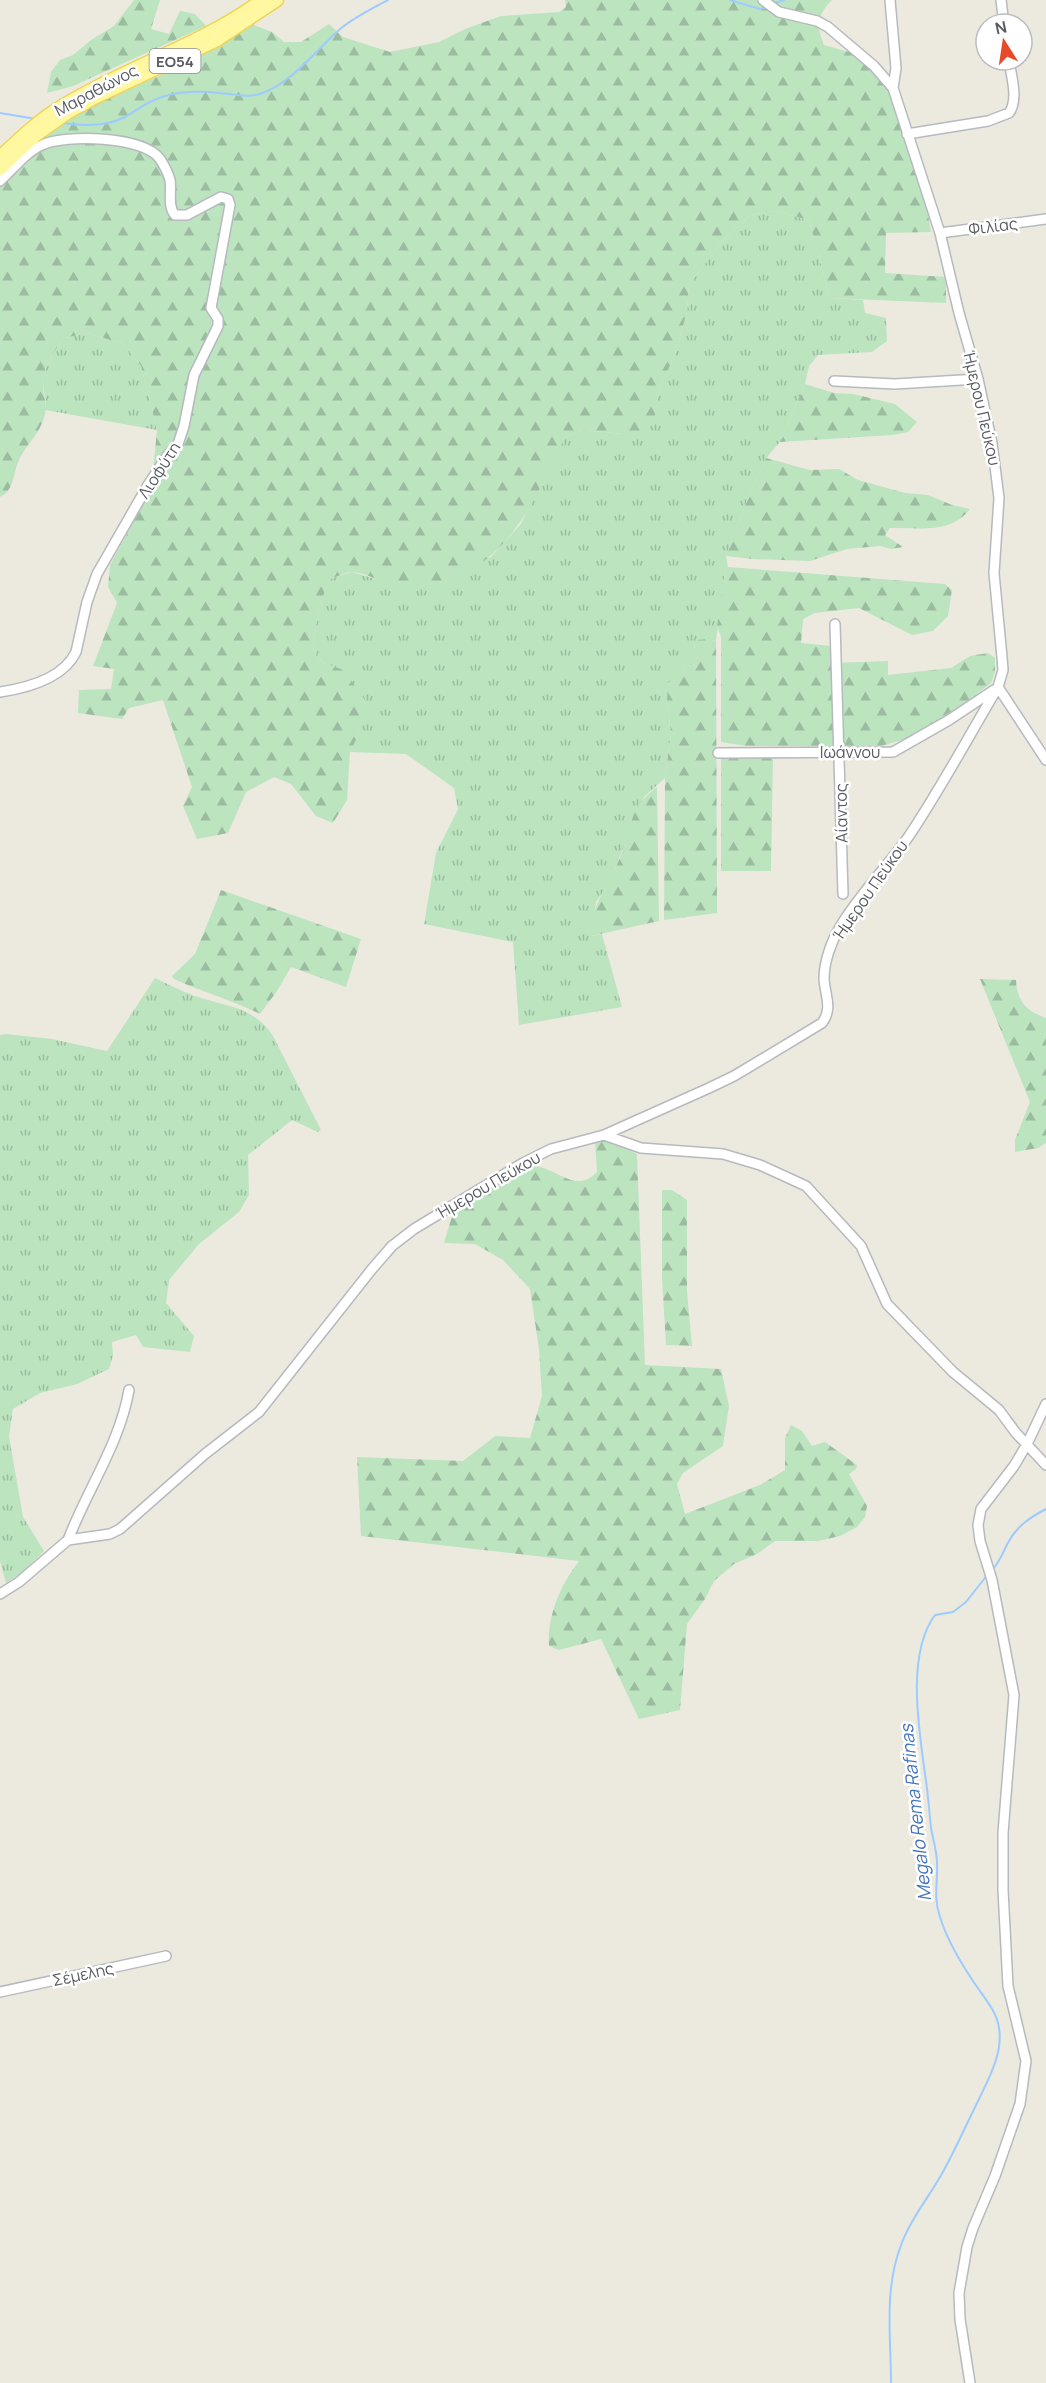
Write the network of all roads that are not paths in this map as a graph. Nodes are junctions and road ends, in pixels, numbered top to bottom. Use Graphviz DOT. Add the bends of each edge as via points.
graph roads {
  1 [pos="262,0"];
  2 [pos="277,0"];
  3 [pos="890,0"];
  4 [pos="763,1"];
  5 [pos="1011,72"];
  6 [pos="892,88"];
  7 [pos="65,109"];
  8 [pos="33,132"];
  9 [pos="907,134"];
  10 [pos="0,157"];
  11 [pos="0,169"];
  12 [pos="0,181"];
  13 [pos="1046,219"];
  14 [pos="940,233"];
  15 [pos="978,379"];
  16 [pos="834,381"];
  17 [pos="835,624"];
  18 [pos="998,687"];
  19 [pos="0,692"];
  20 [pos="840,752"];
  21 [pos="718,753"];
  22 [pos="1046,760"];
  23 [pos="843,894"];
  24 [pos="604,1135"];
  25 [pos="129,1389"];
  26 [pos="1046,1404"];
  27 [pos="1027,1444"];
  28 [pos="1046,1465"];
  29 [pos="68,1540"];
  30 [pos="0,1594"];
  31 [pos="166,1956"];
  32 [pos="0,1992"];
  33 [pos="970,2383"];
  1 -- 7 [label="main road, Μαραθώνος / ΕΟ54" via="192,43 92,89"];
  2 -- 7 [label="main road, Μαραθώνος / ΕΟ54" via="206,45"];
  3 -- 6 [label="street" via="896,68"];
  4 -- 6 [label="street, Ήμερου Πεύκου" via="783,13 828,27 874,66"];
  5 -- 9 [label="street" via="1014,105 1009,113 988,121"];
  6 -- 9 [label="street, Ήμερου Πεύκου"];
  7 -- 8 [label="main road, Μαραθώνος / ΕΟ54"];
  8 -- 10 [label="main road, Μαραθώνος / ΕΟ54"];
  8 -- 11 [label="main road, Μαραθώνος / ΕΟ54"];
  9 -- 14 [label="street, Ήμερου Πεύκου"];
  12 -- 19 [label="street, Λιοφύτη" via="41,145 60,140 124,141 158,157 170,181 171,209 175,215 183,216 218,198 225,197 230,205 212,308 218,326 194,375 178,444 148,484 97,574 73,659 39,682"];
  13 -- 14 [label="street, Φιλίας"];
  14 -- 15 [label="street, Ήμερου Πεύκου"];
  15 -- 16 [label="street" via="895,384"];
  15 -- 18 [label="street, Ήμερου Πεύκου" via="999,488 994,553 1003,670"];
  17 -- 20 [label="street, Αίαντος"];
  18 -- 20 [label="street, Ιωάννου" via="899,750"];
  18 -- 22 [label="street"];
  18 -- 24 [label="street, Ήμερου Πεύκου" via="910,834 831,945 824,979 829,1007 822,1023 734,1076"];
  20 -- 21 [label="street, Ιωάννου"];
  20 -- 23 [label="street, Αίαντος"];
  24 -- 27 [label="street" via="641,1148 723,1154 760,1165 806,1186 861,1245 887,1304 953,1372 999,1410"];
  24 -- 29 [label="street, Ήμερου Πεύκου" via="551,1149 414,1229 372,1269 250,1420 120,1529"];
  25 -- 29 [label="street" via="115,1437"];
  26 -- 27 [label="street"];
  27 -- 28 [label="street"];
  27 -- 33 [label="street" via="979,1517 980,1541 992,1580 1014,1695 1003,1833 1003,1890 1008,1986 1026,2061 1020,2104 967,2247 959,2294"];
  29 -- 30 [label="street"];
  31 -- 32 [label="street, Σέμελης"];
}
